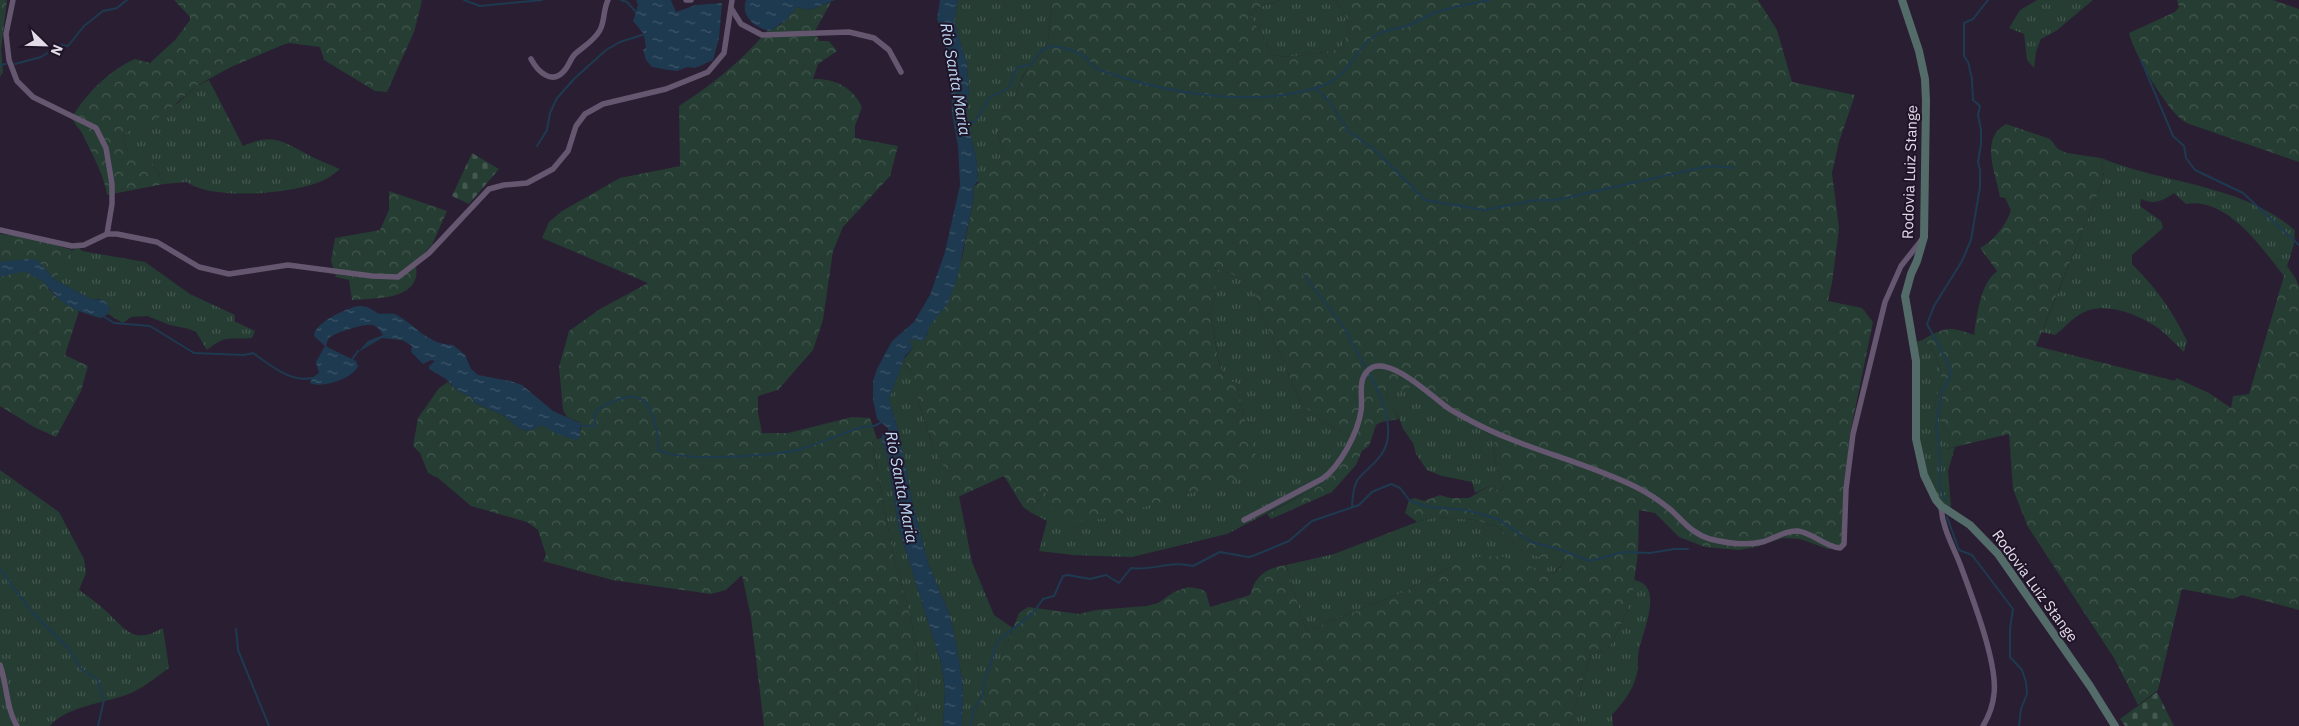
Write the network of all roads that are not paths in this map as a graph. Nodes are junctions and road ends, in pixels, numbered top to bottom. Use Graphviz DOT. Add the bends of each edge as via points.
graph roads {
  1 [pos="13,0"];
  2 [pos="608,0"];
  3 [pos="686,0"];
  4 [pos="692,0"];
  5 [pos="732,0"];
  6 [pos="1902,0"];
  7 [pos="730,8"];
  8 [pos="531,59"];
  9 [pos="901,72"];
  10 [pos="0,230"];
  11 [pos="107,234"];
  12 [pos="1924,237"];
  13 [pos="1941,506"];
  14 [pos="1244,520"];
  15 [pos="0,665"];
  16 [pos="16,726"];
  17 [pos="1983,726"];
  18 [pos="2115,726"];
  1 -- 11 [label="street" via="6,34 9,60 17,80 33,96 96,128 106,148 112,190"];
  2 -- 8 [label="street" via="595,38 575,55 564,72 550,77 536,69"];
  3 -- 4 [label="street"];
  5 -- 7 [label="street"];
  6 -- 12 [label="street, Rodovia Luiz Stange" via="1919,51 1924,78"];
  7 -- 9 [label="street" via="741,24 762,35 849,32 874,38 889,50"];
  7 -- 11 [label="street" via="724,53 708,72 672,87 603,104 585,114 576,126 568,151 553,169 527,184 490,189 429,253 398,277 288,265 229,274 199,267 157,242"];
  10 -- 11 [label="street" via="72,246 84,245"];
  12 -- 13 [label="street, Rodovia Luiz Stange" via="1907,285 1906,308 1916,361 1916,439 1924,474"];
  12 -- 14 [label="street" via="1901,266 1885,302 1853,434 1844,544 1840,548 1799,531 1747,544 1724,542 1698,534 1655,498 1636,487 1597,469 1496,435 1450,409 1411,379 1381,367 1373,367 1366,372 1361,386 1360,418 1346,450 1332,471"];
  13 -- 17 [label="street" via="1946,531 1979,620 1994,675 1993,702"];
  13 -- 18 [label="street, Rodovia Luiz Stange" via="1970,525 1998,554"];
  15 -- 16 [label="street"];
}
